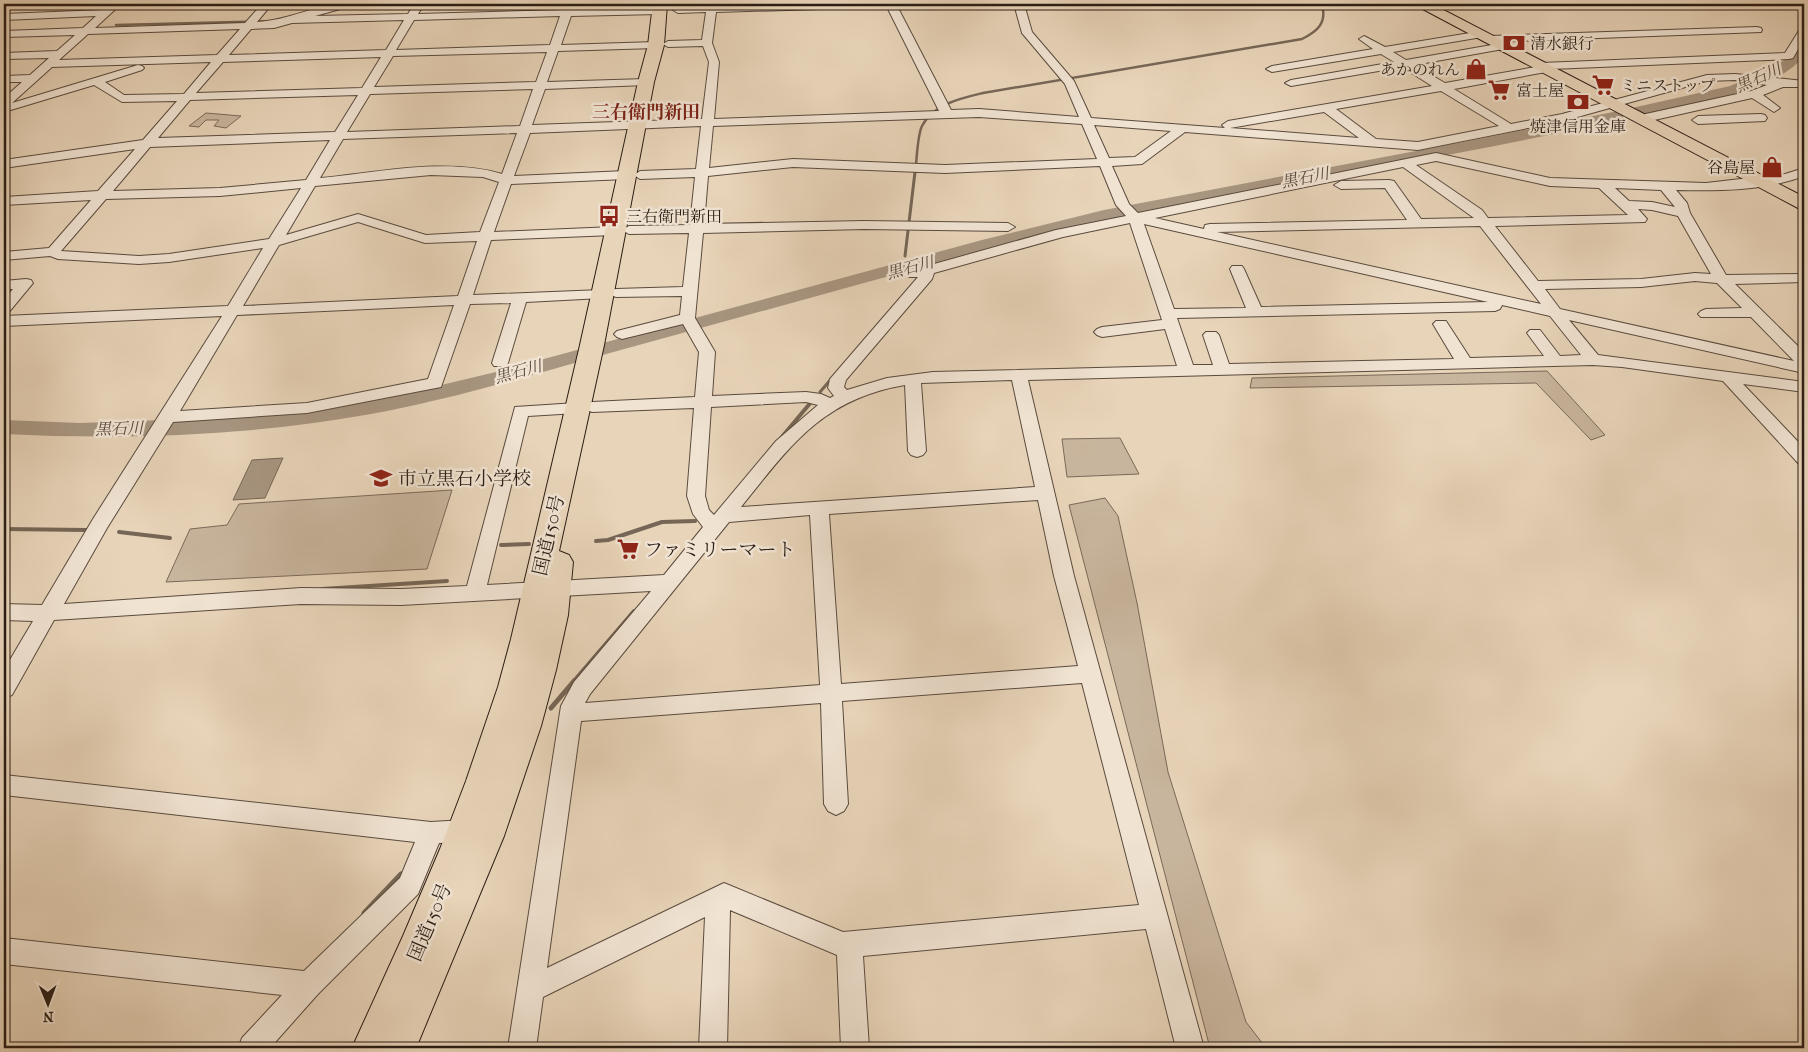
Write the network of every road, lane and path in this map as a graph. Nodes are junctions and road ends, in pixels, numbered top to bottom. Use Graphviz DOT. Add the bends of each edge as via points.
graph roads {
  1 [pos="68,4"];
  2 [pos="116,4"];
  3 [pos="267,4"];
  4 [pos="347,4"];
  5 [pos="419,4"];
  6 [pos="890,4"];
  7 [pos="1019,4"];
  8 [pos="1424,4"];
  9 [pos="679,7"];
  10 [pos="712,7"];
  11 [pos="660,8"];
  12 [pos="568,9"];
  13 [pos="105,13"];
  14 [pos="54,15"];
  15 [pos="4,17"];
  16 [pos="410,18"];
  17 [pos="293,20"];
  18 [pos="250,23"];
  19 [pos="1757,30"];
  20 [pos="1804,31"];
  21 [pos="85,32"];
  22 [pos="4,34"];
  23 [pos="1486,37"];
  24 [pos="237,38"];
  25 [pos="1364,39"];
  26 [pos="707,43"];
  27 [pos="662,44"];
  28 [pos="1503,46"];
  29 [pos="554,48"];
  30 [pos="1384,51"];
  31 [pos="390,53"];
  32 [pos="60,54"];
  33 [pos="4,56"];
  34 [pos="219,59"];
  35 [pos="164,60"];
  36 [pos="1404,63"];
  37 [pos="48,64"];
  38 [pos="1544,67"];
  39 [pos="1272,69"];
  40 [pos="33,78"];
  41 [pos="1751,78"];
  42 [pos="4,79"];
  43 [pos="96,81"];
  44 [pos="646,82"];
  45 [pos="1291,83"];
  46 [pos="1780,83"];
  47 [pos="1804,84"];
  48 [pos="541,86"];
  49 [pos="1444,87"];
  50 [pos="366,91"];
  51 [pos="1754,94"];
  52 [pos="187,97"];
  53 [pos="1740,97"];
  54 [pos="1715,103"];
  55 [pos="4,104"];
  56 [pos="1616,105"];
  57 [pos="1327,108"];
  58 [pos="1774,108"];
  59 [pos="4,109"];
  60 [pos="939,111"];
  61 [pos="1640,118"];
  62 [pos="1737,118"];
  63 [pos="1698,120"];
  64 [pos="1088,121"];
  65 [pos="708,124"];
  66 [pos="643,126"];
  67 [pos="1183,128"];
  68 [pos="1510,128"];
  69 [pos="524,130"];
  70 [pos="1216,131"];
  71 [pos="338,136"];
  72 [pos="147,144"];
  73 [pos="1377,144"];
  74 [pos="1392,155"];
  75 [pos="1105,162"];
  76 [pos="4,164"];
  77 [pos="1405,164"];
  78 [pos="1804,172"];
  79 [pos="702,173"];
  80 [pos="633,175"];
  81 [pos="506,180"];
  82 [pos="1760,182"];
  83 [pos="1602,183"];
  84 [pos="310,184"];
  85 [pos="1332,186"];
  86 [pos="1665,186"];
  87 [pos="102,195"];
  88 [pos="4,201"];
  89 [pos="1804,204"];
  90 [pos="1626,206"];
  91 [pos="1683,213"];
  92 [pos="1134,218"];
  93 [pos="1484,222"];
  94 [pos="1417,224"];
  95 [pos="909,226"];
  96 [pos="1008,227"];
  97 [pos="697,228"];
  98 [pos="1181,228"];
  99 [pos="622,230"];
  100 [pos="486,236"];
  101 [pos="272,243"];
  102 [pos="53,252"];
  103 [pos="4,256"];
  104 [pos="1237,269"];
  105 [pos="1804,278"];
  106 [pos="1721,279"];
  107 [pos="4,285"];
  108 [pos="1534,286"];
  109 [pos="689,291"];
  110 [pos="609,294"];
  111 [pos="520,298"];
  112 [pos="463,300"];
  113 [pos="4,309"];
  114 [pos="231,311"];
  115 [pos="1255,312"];
  116 [pos="1755,312"];
  117 [pos="1706,314"];
  118 [pos="1558,316"];
  119 [pos="687,318"];
  120 [pos="1170,319"];
  121 [pos="4,321"];
  122 [pos="1441,324"];
  123 [pos="1102,332"];
  124 [pos="1535,333"];
  125 [pos="1210,335"];
  126 [pos="602,348"];
  127 [pos="1593,360"];
  128 [pos="1555,361"];
  129 [pos="500,363"];
  130 [pos="1465,363"];
  131 [pos="1804,364"];
  132 [pos="1804,368"];
  133 [pos="1223,369"];
  134 [pos="1187,370"];
  135 [pos="1019,374"];
  136 [pos="1728,378"];
  137 [pos="913,379"];
  138 [pos="1804,387"];
  139 [pos="836,400"];
  140 [pos="703,402"];
  141 [pos="584,408"];
  142 [pos="167,418"];
  143 [pos="917,451"];
  144 [pos="1804,459"];
  145 [pos="1045,493"];
  146 [pos="819,508"];
  147 [pos="720,521"];
  148 [pos="670,582"];
  149 [pos="545,590"];
  150 [pos="475,594"];
  151 [pos="4,612"];
  152 [pos="47,613"];
  153 [pos="1090,674"];
  154 [pos="4,689"];
  155 [pos="831,694"];
  156 [pos="570,713"];
  157 [pos="4,785"];
  158 [pos="836,804"];
  159 [pos="465,831"];
  160 [pos="432,833"];
  161 [pos="718,898"];
  162 [pos="1154,916"];
  163 [pos="849,944"];
  164 [pos="4,951"];
  165 [pos="309,985"];
  166 [pos="531,989"];
  167 [pos="252,1048"];
  168 [pos="372,1048"];
  169 [pos="396,1048"];
  170 [pos="522,1048"];
  171 [pos="713,1048"];
  172 [pos="855,1048"];
  173 [pos="1190,1048"];
  1 -- 14 [label="street"];
  2 -- 13 [label="street"];
  3 -- 18 [label="street"];
  4 -- 17 [label="street"];
  5 -- 16 [label="street"];
  6 -- 10 [label="street"];
  6 -- 60 [label="street"];
  7 -- 64 [label="street" via="1027,33 1067,79"];
  8 -- 23 [label="main road"];
  9 -- 10 [label="street"];
  9 -- 27 [label="highway, 国道150号"];
  10 -- 26 [label="street"];
  11 -- 12 [label="street"];
  11 -- 27 [label="highway, 国道150号"];
  12 -- 16 [label="street"];
  12 -- 29 [label="street"];
  13 -- 14 [label="street"];
  13 -- 21 [label="street"];
  14 -- 15 [label="street"];
  16 -- 17 [label="street" via="357,24"];
  16 -- 31 [label="street"];
  17 -- 18 [label="street" via="280,24"];
  18 -- 21 [label="street"];
  18 -- 24 [label="street"];
  19 -- 23 [label="street"];
  20 -- 38 [label="street" via="1789,56"];
  21 -- 22 [label="street"];
  21 -- 32 [label="street"];
  23 -- 28 [label="main road"];
  23 -- 30 [label="street"];
  24 -- 34 [label="street"];
  24 -- 35 [label="street"];
  25 -- 30 [label="street"];
  26 -- 27 [label="street"];
  26 -- 65 [label="street" via="714,62"];
  27 -- 29 [label="street"];
  27 -- 44 [label="highway, 国道150号"];
  27 -- 66 [label="highway, 国道150号"];
  28 -- 36 [label="street"];
  28 -- 38 [label="main road"];
  29 -- 31 [label="street"];
  29 -- 48 [label="street"];
  30 -- 36 [label="street"];
  30 -- 39 [label="street"];
  31 -- 34 [label="street"];
  31 -- 50 [label="street"];
  32 -- 33 [label="street"];
  32 -- 37 [label="street"];
  34 -- 35 [label="street"];
  34 -- 52 [label="street"];
  35 -- 37 [label="street"];
  35 -- 43 [label="street"];
  36 -- 45 [label="street"];
  36 -- 49 [label="street"];
  37 -- 40 [label="street"];
  38 -- 49 [label="street"];
  38 -- 56 [label="main road"];
  40 -- 42 [label="street"];
  40 -- 55 [label="street"];
  41 -- 46 [label="street"];
  41 -- 56 [label="street" via="1707,78"];
  43 -- 52 [label="street" via="122,100"];
  43 -- 59 [label="street"];
  44 -- 48 [label="street"];
  44 -- 66 [label="highway, 国道150号"];
  46 -- 47 [label="street"];
  46 -- 51 [label="street"];
  48 -- 50 [label="street"];
  48 -- 69 [label="street"];
  49 -- 57 [label="street"];
  49 -- 68 [label="street"];
  50 -- 52 [label="street"];
  50 -- 71 [label="street"];
  51 -- 53 [label="street"];
  51 -- 58 [label="street"];
  52 -- 72 [label="street"];
  53 -- 54 [label="street"];
  53 -- 62 [label="street" via="1759,113"];
  54 -- 61 [label="street"];
  54 -- 62 [label="street"];
  56 -- 61 [label="main road"];
  56 -- 68 [label="street"];
  57 -- 70 [label="street" via="1216,127"];
  57 -- 73 [label="street"];
  60 -- 64 [label="street"];
  60 -- 65 [label="street"];
  61 -- 82 [label="main road"];
  62 -- 63 [label="street"];
  64 -- 67 [label="street"];
  64 -- 75 [label="street"];
  65 -- 66 [label="street"];
  65 -- 79 [label="street"];
  66 -- 69 [label="street"];
  66 -- 80 [label="highway, 国道150号"];
  67 -- 70 [label="street"];
  67 -- 75 [label="street" via="1138,161"];
  68 -- 73 [label="street" via="1418,146"];
  69 -- 71 [label="street"];
  69 -- 81 [label="street"];
  70 -- 73 [label="street"];
  71 -- 72 [label="street"];
  71 -- 84 [label="street"];
  72 -- 76 [label="street"];
  72 -- 87 [label="street"];
  73 -- 74 [label="street"];
  75 -- 79 [label="street" via="945,169 793,162"];
  75 -- 92 [label="street" via="1123,205"];
  77 -- 83 [label="street" via="1436,157 1550,182"];
  77 -- 92 [label="street"];
  77 -- 93 [label="street"];
  78 -- 82 [label="street"];
  79 -- 80 [label="street"];
  79 -- 97 [label="street"];
  80 -- 81 [label="street"];
  80 -- 99 [label="highway, 国道150号"];
  81 -- 84 [label="street" via="484,173 431,171"];
  81 -- 100 [label="street"];
  82 -- 86 [label="street" via="1706,187"];
  82 -- 89 [label="main road"];
  83 -- 86 [label="street"];
  83 -- 90 [label="street"];
  84 -- 87 [label="street" via="220,192"];
  84 -- 101 [label="street"];
  85 -- 94 [label="street" via="1389,184"];
  86 -- 91 [label="street" via="1680,203"];
  87 -- 88 [label="street"];
  87 -- 102 [label="street"];
  90 -- 91 [label="street" via="1652,206"];
  90 -- 93 [label="street" via="1640,219"];
  91 -- 106 [label="street"];
  92 -- 98 [label="street"];
  92 -- 120 [label="street"];
  92 -- 139 [label="street" via="1061,233 920,272 926,276 838,379"];
  93 -- 94 [label="street"];
  93 -- 108 [label="street"];
  94 -- 98 [label="street"];
  95 -- 96 [label="street"];
  95 -- 97 [label="street"];
  97 -- 99 [label="street"];
  97 -- 109 [label="street"];
  98 -- 118 [label="street"];
  99 -- 100 [label="street"];
  99 -- 110 [label="highway, 国道150号"];
  100 -- 101 [label="street" via="425,240 358,218"];
  100 -- 112 [label="street"];
  101 -- 102 [label="street" via="139,260 58,255"];
  101 -- 114 [label="street"];
  102 -- 103 [label="street"];
  104 -- 115 [label="street"];
  105 -- 106 [label="street"];
  106 -- 108 [label="street" via="1695,277 1641,283"];
  106 -- 116 [label="street"];
  107 -- 113 [label="street" via="26,283"];
  108 -- 118 [label="street"];
  109 -- 110 [label="street"];
  109 -- 119 [label="street"];
  110 -- 111 [label="street"];
  110 -- 126 [label="highway, 国道150号"];
  111 -- 112 [label="street"];
  111 -- 129 [label="street"];
  112 -- 114 [label="street"];
  112 -- 142 [label="street" via="435,383 307,408"];
  114 -- 121 [label="street"];
  114 -- 142 [label="street"];
  115 -- 118 [label="street" via="1495,306"];
  115 -- 120 [label="street"];
  116 -- 117 [label="street"];
  116 -- 131 [label="street"];
  118 -- 127 [label="street"];
  118 -- 132 [label="street"];
  119 -- 126 [label="street"];
  119 -- 140 [label="street" via="707,352"];
  120 -- 123 [label="street"];
  120 -- 134 [label="street"];
  122 -- 130 [label="street"];
  124 -- 128 [label="street"];
  125 -- 133 [label="street"];
  126 -- 141 [label="highway, 国道150号"];
  127 -- 128 [label="street"];
  127 -- 136 [label="street"];
  128 -- 130 [label="street"];
  130 -- 133 [label="street"];
  133 -- 134 [label="street"];
  134 -- 135 [label="street"];
  135 -- 137 [label="street"];
  135 -- 145 [label="street"];
  136 -- 138 [label="street"];
  136 -- 144 [label="street"];
  137 -- 139 [label="street" via="884,382"];
  137 -- 143 [label="street"];
  139 -- 140 [label="street" via="806,397"];
  139 -- 147 [label="street" via="803,424 782,445"];
  140 -- 141 [label="street"];
  140 -- 147 [label="street" via="696,496 698,509 706,521"];
  141 -- 149 [label="highway, 国道150号"];
  141 -- 150 [label="street" via="521,411"];
  142 -- 152 [label="street"];
  145 -- 146 [label="street"];
  145 -- 153 [label="street"];
  146 -- 147 [label="street"];
  146 -- 155 [label="street"];
  147 -- 148 [label="street"];
  148 -- 149 [label="street"];
  148 -- 156 [label="street" via="582,688"];
  149 -- 150 [label="street"];
  149 -- 159 [label="highway, 国道150号" via="532,618 497,740"];
  149 -- 169 [label="highway, 国道150号" via="554,613 509,771 455,913"];
  150 -- 152 [label="street" via="380,598 301,596"];
  151 -- 152 [label="street"];
  152 -- 154 [label="street"];
  153 -- 155 [label="street"];
  153 -- 162 [label="street"];
  155 -- 156 [label="street"];
  155 -- 158 [label="street"];
  156 -- 166 [label="street"];
  157 -- 160 [label="street"];
  159 -- 160 [label="street"];
  159 -- 168 [label="highway, 国道150号" via="421,942"];
  160 -- 165 [label="street" via="409,886"];
  161 -- 163 [label="street" via="724,895 843,945"];
  161 -- 166 [label="street"];
  161 -- 171 [label="street"];
  162 -- 163 [label="street"];
  162 -- 173 [label="street"];
  163 -- 172 [label="street"];
  164 -- 165 [label="street"];
  165 -- 167 [label="street"];
  166 -- 170 [label="street"];
}
